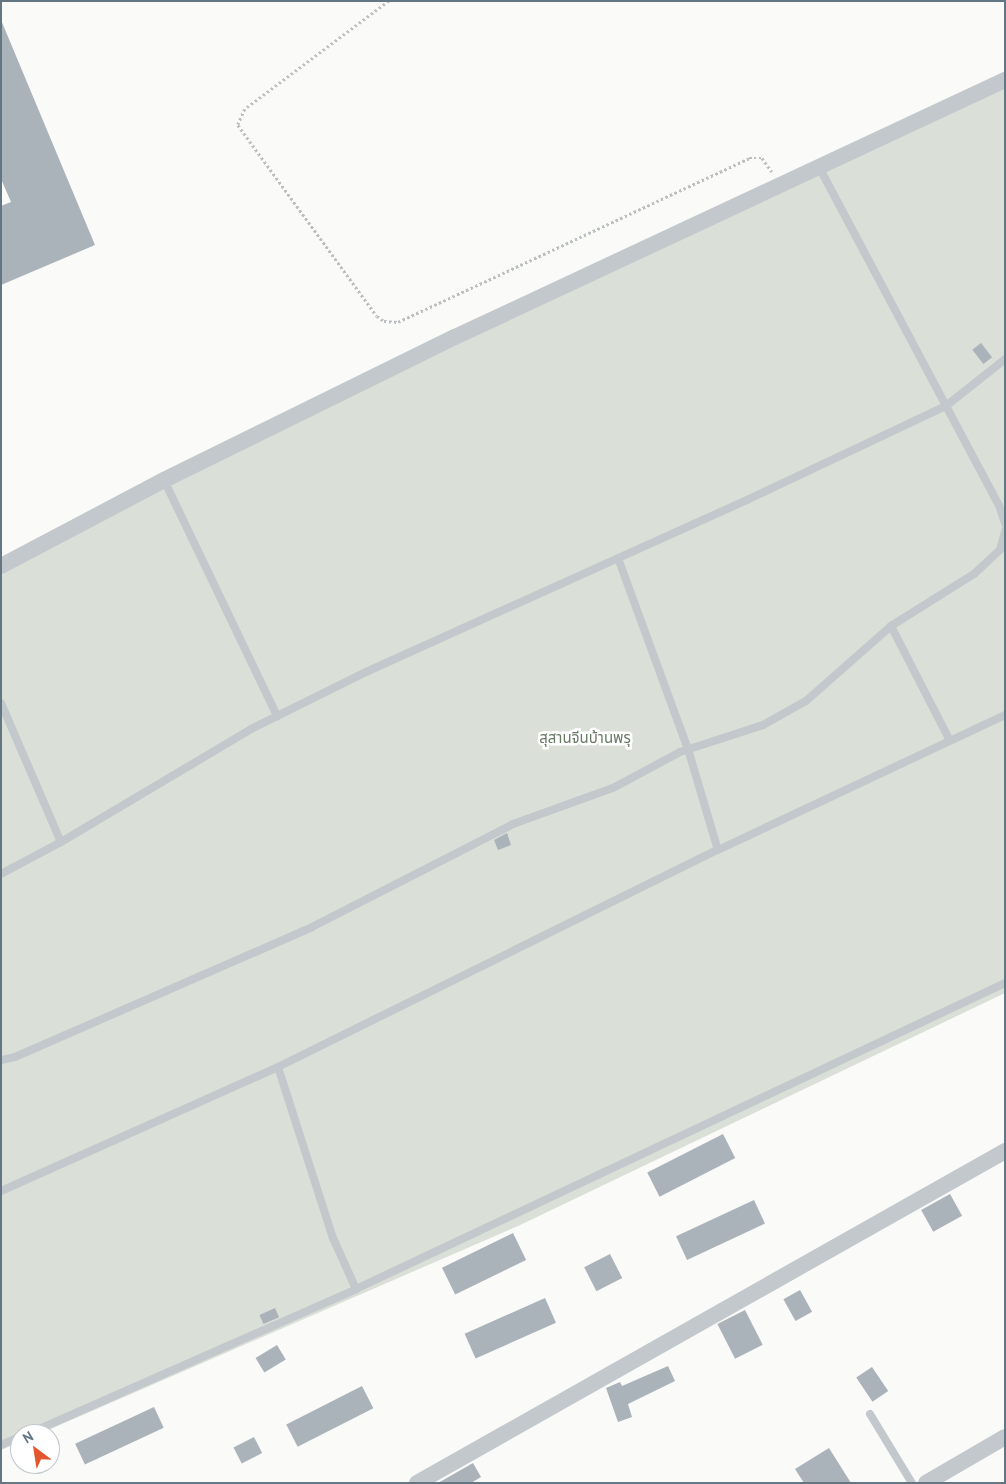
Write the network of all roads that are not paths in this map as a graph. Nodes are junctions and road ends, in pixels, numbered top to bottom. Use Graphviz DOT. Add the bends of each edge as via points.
graph roads {
  1 [pos="1005,80"];
  2 [pos="819,167"];
  3 [pos="1005,359"];
  4 [pos="946,406"];
  5 [pos="164,480"];
  6 [pos="1005,524"];
  7 [pos="1005,531"];
  8 [pos="618,558"];
  9 [pos="1,566"];
  10 [pos="891,626"];
  11 [pos="1,703"];
  12 [pos="1005,715"];
  13 [pos="276,716"];
  14 [pos="950,742"];
  15 [pos="688,749"];
  16 [pos="61,842"];
  17 [pos="718,850"];
  18 [pos="1,874"];
  19 [pos="1005,983"];
  20 [pos="1,1060"];
  21 [pos="278,1067"];
  22 [pos="1005,1151"];
  23 [pos="1,1191"];
  24 [pos="356,1289"];
  25 [pos="870,1414"];
  26 [pos="51,1424"];
  27 [pos="1005,1437"];
  28 [pos="417,1483"];
  29 [pos="912,1483"];
  30 [pos="926,1483"];
  1 -- 2 [label="street"];
  2 -- 4 [label="lane"];
  2 -- 5 [label="street" via="446,341"];
  3 -- 4 [label="lane"];
  4 -- 6 [label="lane" via="999,505"];
  4 -- 8 [label="lane"];
  5 -- 9 [label="street"];
  5 -- 13 [label="lane"];
  7 -- 10 [label="lane" via="1000,550 974,574"];
  8 -- 13 [label="lane"];
  8 -- 15 [label="lane"];
  10 -- 14 [label="lane"];
  10 -- 15 [label="lane" via="806,701 763,725"];
  11 -- 16 [label="lane"];
  12 -- 14 [label="lane"];
  13 -- 16 [label="lane"];
  14 -- 17 [label="lane"];
  15 -- 17 [label="lane"];
  15 -- 20 [label="lane" via="613,788 513,824 312,927 24,1053"];
  16 -- 18 [label="lane"];
  17 -- 21 [label="lane"];
  19 -- 24 [label="lane"];
  21 -- 23 [label="lane"];
  21 -- 24 [label="lane" via="333,1238"];
  22 -- 28 [label="street"];
  24 -- 26 [label="lane"];
  25 -- 29 [label="lane"];
  27 -- 30 [label="street"];
}
